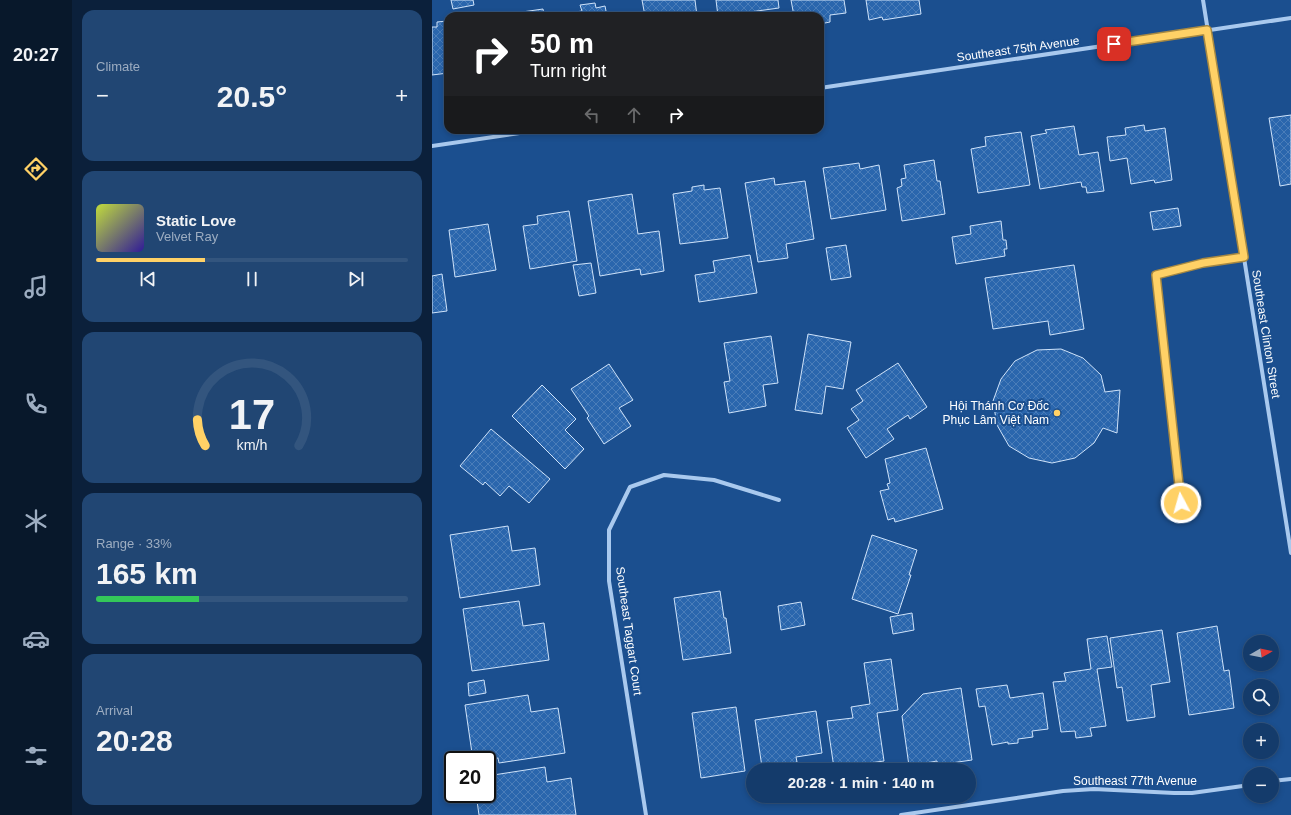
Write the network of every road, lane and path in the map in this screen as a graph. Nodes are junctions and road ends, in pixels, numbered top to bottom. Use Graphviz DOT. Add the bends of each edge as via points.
graph roads {
  1 [pos="1202,0"];
  2 [pos="1291,18"];
  3 [pos="1207,30"];
  4 [pos="824,87"];
  5 [pos="513,134"];
  6 [pos="432,146"];
  7 [pos="1244,257"];
  8 [pos="779,500"];
  9 [pos="1181,503"];
  10 [pos="1291,553"];
  11 [pos="1291,779"];
  12 [pos="1279,780"];
  13 [pos="1243,786"];
  14 [pos="646,815"];
  15 [pos="901,815"];
  1 -- 3 [label="street, Southeast Clinton Street"];
  2 -- 3 [label="street, Southeast 75th Avenue"];
  3 -- 4 [label="street, Southeast 75th Avenue"];
  3 -- 7 [label="street, Southeast Clinton Street"];
  5 -- 6 [label="street"];
  7 -- 9 [label="lane" via="1203,263 1156,275"];
  7 -- 10 [label="street, Southeast Clinton Street"];
  8 -- 14 [label="street, Southeast Taggart Court" via="714,480 664,475 630,487 609,530 609,581"];
  11 -- 12 [label="street"];
  13 -- 15 [label="street, Southeast 77th Avenue" via="1192,793 1071,790"];
}
